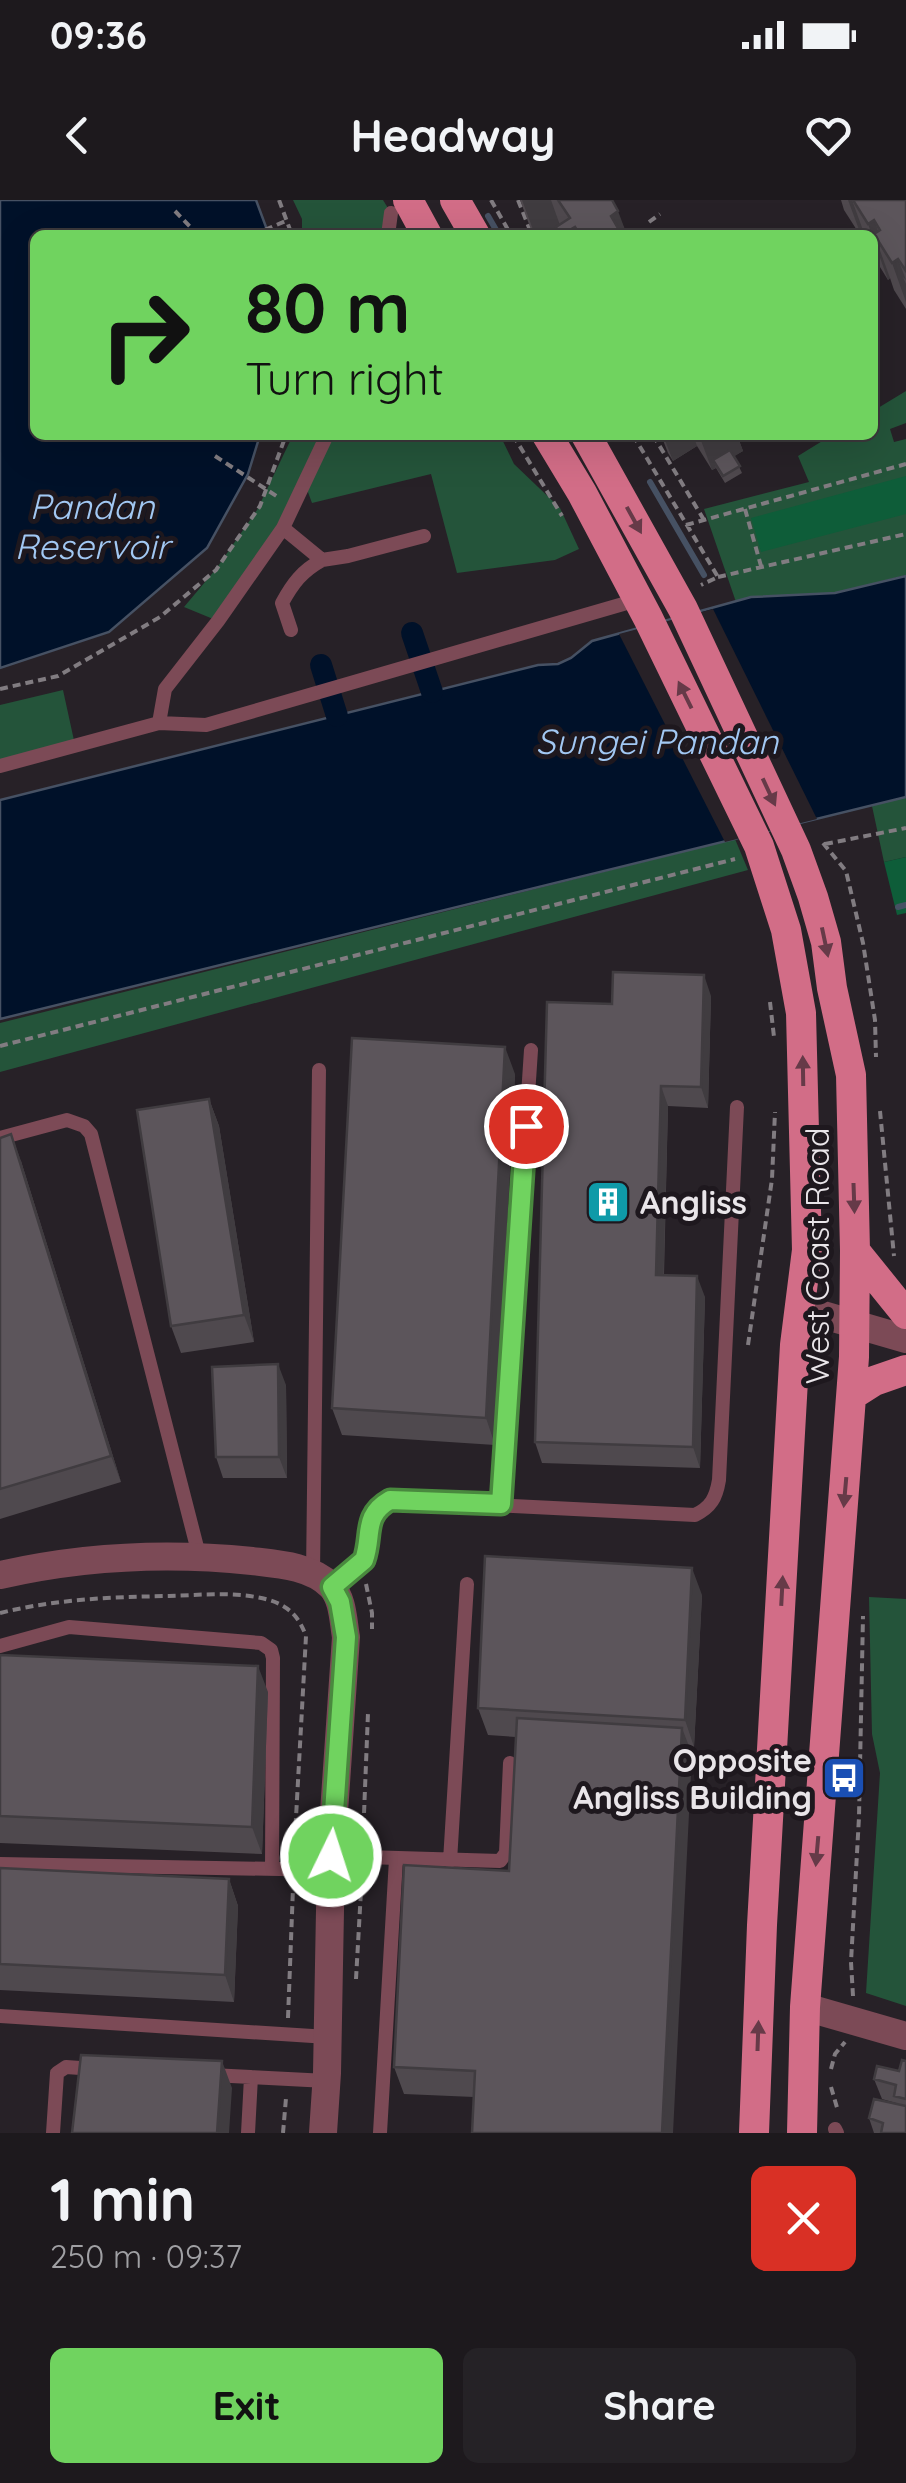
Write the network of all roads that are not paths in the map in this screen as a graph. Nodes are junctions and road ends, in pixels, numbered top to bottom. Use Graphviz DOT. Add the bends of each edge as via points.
graph roads {
  1 [pos="455,200"];
  2 [pos="400,206"];
  3 [pos="390,230"];
  4 [pos="422,230"];
  5 [pos="471,230"];
  6 [pos="324,440"];
  7 [pos="550,440"];
  8 [pos="589,440"];
  9 [pos="283,528"];
  10 [pos="424,536"];
  11 [pos="322,560"];
  12 [pos="643,609"];
  13 [pos="291,630"];
  14 [pos="159,723"];
  15 [pos="0,766"];
  16 [pos="531,1050"];
  17 [pos="319,1070"];
  18 [pos="738,1107"];
  19 [pos="0,1138"];
  20 [pos="856,1250"];
  21 [pos="799,1308"];
  22 [pos="906,1314"];
  23 [pos="854,1324"];
  24 [pos="906,1340"];
  25 [pos="906,1370"];
  26 [pos="852,1395"];
  27 [pos="501,1504"];
  28 [pos="199,1555"];
  29 [pos="0,1575"];
  30 [pos="322,1580"];
  31 [pos="467,1584"];
  32 [pos="0,1646"];
  33 [pos="510,1763"];
  34 [pos="396,1859"];
  35 [pos="450,1861"];
  36 [pos="330,1863"];
  37 [pos="0,1864"];
  38 [pos="272,1869"];
  39 [pos="805,2007"];
  40 [pos="0,2016"];
  41 [pos="906,2036"];
  42 [pos="328,2038"];
  43 [pos="103,2069"];
  44 [pos="196,2074"];
  45 [pos="252,2077"];
  46 [pos="327,2081"];
  47 [pos="54,2133"];
  48 [pos="248,2133"];
  49 [pos="323,2133"];
  50 [pos="380,2133"];
  51 [pos="754,2133"];
  52 [pos="802,2133"];
  1 -- 5 [label="main road"];
  2 -- 3 [label="lane"];
  2 -- 4 [label="main road"];
  6 -- 9 [label="lane"];
  7 -- 12 [label="main road, West Coast Road"];
  8 -- 20 [label="main road, West Coast Road, one-way" via="690,598 793,844 826,942 851,1076"];
  9 -- 11 [label="lane"];
  9 -- 14 [label="lane" via="165,688"];
  10 -- 11 [label="lane"];
  11 -- 13 [label="lane" via="304,570 282,603"];
  12 -- 14 [label="lane" via="206,725"];
  21 -- 12 [label="main road, West Coast Road, one-way" via="807,1250 801,1013 786,930"];
  14 -- 15 [label="lane"];
  16 -- 27 [label="lane"];
  17 -- 30 [label="lane"];
  18 -- 27 [label="lane" via="714,1500 695,1516"];
  19 -- 28 [label="lane" via="67,1120 91,1134"];
  20 -- 22 [label="main road"];
  20 -- 23 [label="main road, West Coast Road"];
  21 -- 23 [label="street"];
  51 -- 21 [label="main road, West Coast Road, one-way"];
  23 -- 24 [label="street"];
  23 -- 26 [label="main road, West Coast Road"];
  25 -- 26 [label="main road"];
  26 -- 39 [label="main road, West Coast Road, one-way"];
  27 -- 30 [label="lane" via="390,1500 370,1520 364,1560"];
  28 -- 29 [label="street" via="134,1555"];
  28 -- 30 [label="street" via="284,1564"];
  30 -- 36 [label="street" via="340,1602 346,1637"];
  31 -- 35 [label="lane"];
  32 -- 38 [label="lane" via="69,1627 261,1643 271,1650"];
  33 -- 35 [label="lane" via="504,1858"];
  34 -- 35 [label="lane"];
  34 -- 36 [label="lane"];
  34 -- 50 [label="lane"];
  36 -- 38 [label="lane"];
  36 -- 42 [label="street"];
  37 -- 38 [label="lane"];
  39 -- 41 [label="street"];
  39 -- 52 [label="main road, West Coast Road"];
  40 -- 42 [label="lane"];
  42 -- 46 [label="street"];
  43 -- 47 [label="lane" via="66,2067 57,2074"];
  44 -- 45 [label="lane"];
  45 -- 46 [label="lane"];
  45 -- 48 [label="lane"];
  46 -- 49 [label="street"];
}
